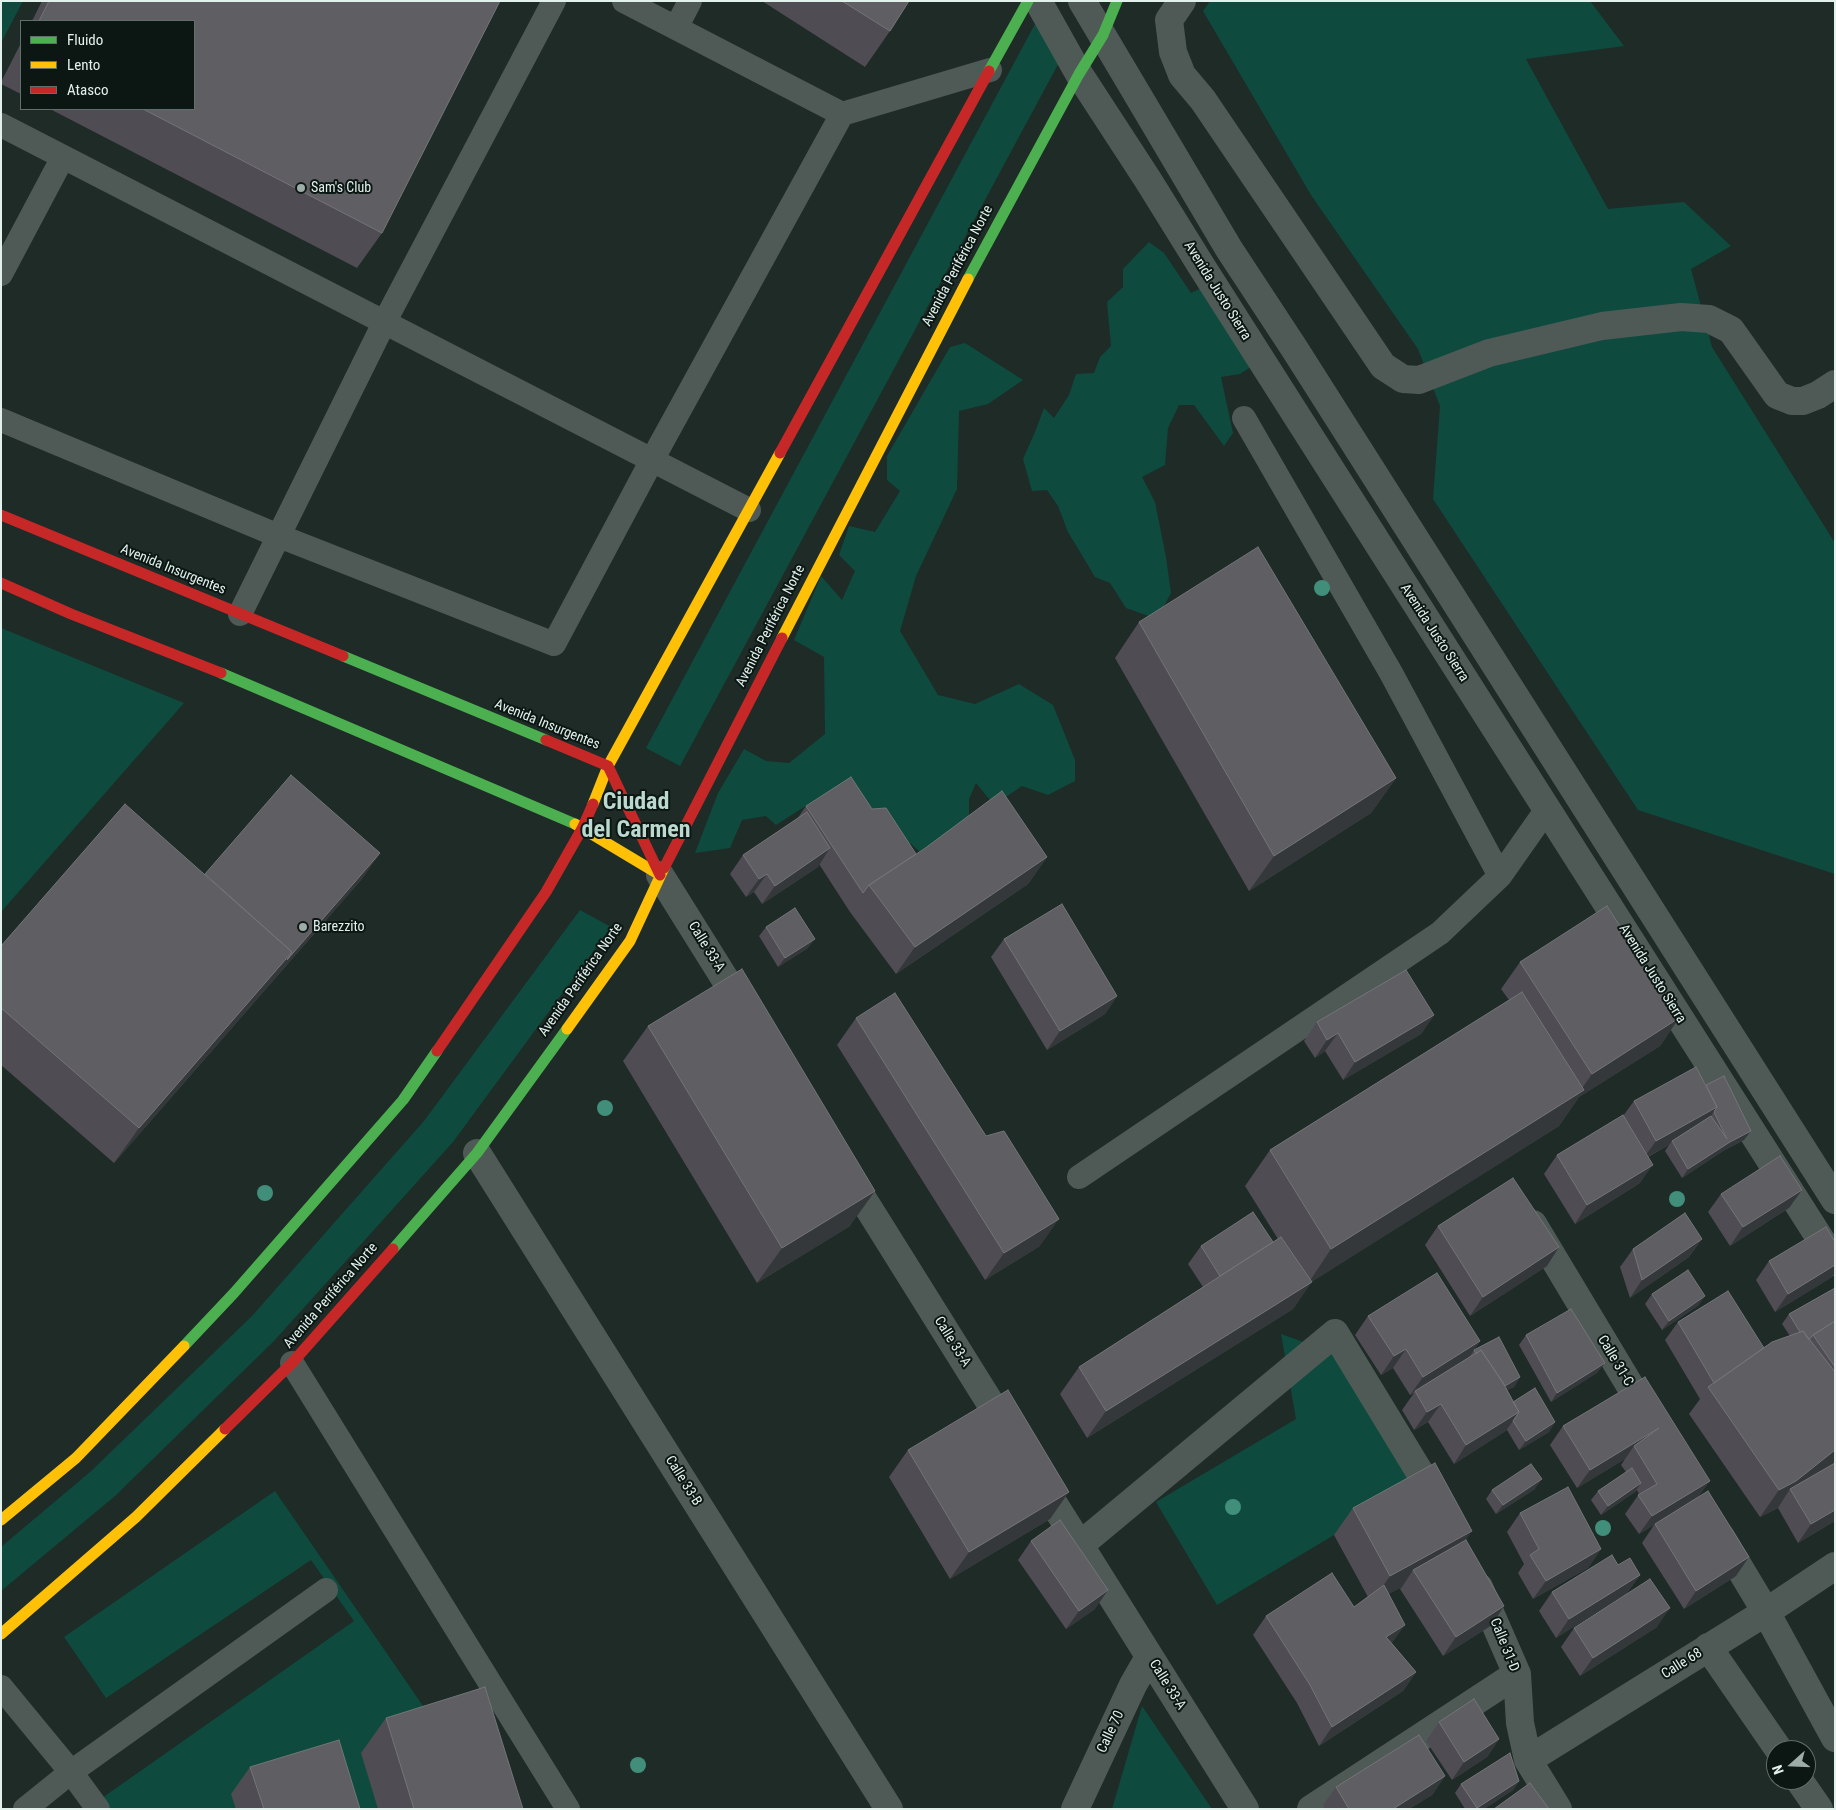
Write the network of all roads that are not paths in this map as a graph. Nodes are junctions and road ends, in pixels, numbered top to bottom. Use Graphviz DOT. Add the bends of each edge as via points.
graph roads {
  1 [pos="554,1"];
  2 [pos="624,1"];
  3 [pos="690,1"];
  4 [pos="1028,1"];
  5 [pos="1038,1"];
  6 [pos="1082,1"];
  7 [pos="1117,1"];
  8 [pos="1182,1"];
  9 [pos="676,28"];
  10 [pos="1103,35"];
  11 [pos="990,70"];
  12 [pos="1079,74"];
  13 [pos="842,114"];
  14 [pos="1,125"];
  15 [pos="63,157"];
  16 [pos="1,274"];
  17 [pos="384,323"];
  18 [pos="1835,384"];
  19 [pos="1244,418"];
  20 [pos="1,420"];
  21 [pos="652,460"];
  22 [pos="749,510"];
  23 [pos="1,515"];
  24 [pos="279,536"];
  25 [pos="1,583"];
  26 [pos="240,614"];
  27 [pos="608,766"];
  28 [pos="1547,809"];
  29 [pos="583,828"];
  30 [pos="660,874"];
  31 [pos="1500,876"];
  32 [pos="760,1034"];
  33 [pos="833,1151"];
  34 [pos="477,1154"];
  35 [pos="1079,1177"];
  36 [pos="1835,1200"];
  37 [pos="1519,1201"];
  38 [pos="1835,1262"];
  39 [pos="292,1363"];
  40 [pos="1663,1441"];
  41 [pos="1709,1518"];
  42 [pos="1,1520"];
  43 [pos="1450,1523"];
  44 [pos="1080,1545"];
  45 [pos="1835,1566"];
  46 [pos="1471,1567"];
  47 [pos="326,1590"];
  48 [pos="1766,1612"];
  49 [pos="1,1634"];
  50 [pos="1708,1647"];
  51 [pos="1149,1657"];
  52 [pos="1517,1674"];
  53 [pos="1,1687"];
  54 [pos="1835,1738"];
  55 [pos="1772,1740"];
  56 [pos="1528,1760"];
  57 [pos="71,1772"];
  58 [pos="1806,1790"];
  59 [pos="25,1809"];
  60 [pos="98,1809"];
  61 [pos="568,1809"];
  62 [pos="889,1809"];
  63 [pos="1075,1809"];
  64 [pos="1245,1809"];
  65 [pos="1311,1809"];
  66 [pos="1558,1809"];
  67 [pos="1819,1809"];
  1 -- 17 [label="lane"];
  2 -- 9 [label="lane"];
  3 -- 9 [label="lane"];
  4 -- 11 [label="main road"];
  5 -- 12 [label="street, Avenida Justo Sierra"];
  6 -- 10 [label="street"];
  7 -- 10 [label="main road, Avenida Periférica Norte"];
  8 -- 18 [label="street" via="1169,20 1173,52 1182,75 1203,100 1383,366 1403,379 1419,380 1489,353 1602,326 1681,317 1709,319 1731,330 1777,395 1803,401"];
  9 -- 13 [label="lane"];
  10 -- 12 [label="main road, Avenida Periférica Norte"];
  10 -- 36 [label="street" via="1229,249"];
  11 -- 13 [label="lane"];
  11 -- 22 [label="main road"];
  12 -- 28 [label="street, Avenida Justo Sierra"];
  12 -- 30 [label="main road, Avenida Periférica Norte" via="936,339"];
  13 -- 21 [label="lane"];
  14 -- 15 [label="lane"];
  15 -- 16 [label="lane"];
  15 -- 17 [label="lane"];
  17 -- 21 [label="lane"];
  17 -- 24 [label="lane"];
  19 -- 31 [label="lane" via="1391,673"];
  20 -- 24 [label="lane"];
  21 -- 22 [label="lane"];
  21 -- 24 [label="lane" via="554,644"];
  22 -- 27 [label="main road"];
  23 -- 26 [label="main road, Avenida Insurgentes"];
  24 -- 26 [label="lane"];
  25 -- 29 [label="main road"];
  26 -- 27 [label="main road, Avenida Insurgentes"];
  27 -- 29 [label="main road"];
  27 -- 30 [label="main road, Avenida Insurgentes"];
  28 -- 31 [label="lane"];
  28 -- 38 [label="street, Avenida Justo Sierra"];
  29 -- 30 [label="main road"];
  29 -- 42 [label="main road" via="546,892 403,1100 234,1293 76,1458"];
  30 -- 32 [label="street, Calle 33-A"];
  30 -- 34 [label="main road, Avenida Periférica Norte" via="630,941"];
  31 -- 35 [label="lane" via="1440,933"];
  33 -- 44 [label="street, Calle 33-A"];
  34 -- 39 [label="main road, Avenida Periférica Norte"];
  34 -- 62 [label="street, Calle 33-B"];
  37 -- 40 [label="street, Calle 31-C"];
  39 -- 49 [label="main road, Avenida Periférica Norte" via="136,1517"];
  39 -- 61 [label="lane"];
  41 -- 48 [label="street"];
  43 -- 44 [label="street" via="1335,1332"];
  44 -- 51 [label="street, Calle 33-A"];
  45 -- 48 [label="street, Calle 68"];
  46 -- 52 [label="street, Calle 31-D"];
  47 -- 57 [label="lane"];
  48 -- 50 [label="street, Calle 68"];
  48 -- 54 [label="street"];
  50 -- 55 [label="street"];
  50 -- 56 [label="street, Calle 68"];
  51 -- 63 [label="street, Calle 70"];
  51 -- 64 [label="street, Calle 33-A"];
  52 -- 56 [label="street, Calle 31-D" via="1520,1723"];
  52 -- 65 [label="street"];
  53 -- 57 [label="lane"];
  56 -- 66 [label="street, Calle 31-D"];
  57 -- 59 [label="lane"];
  57 -- 60 [label="lane"];
  58 -- 67 [label="street"];
}
